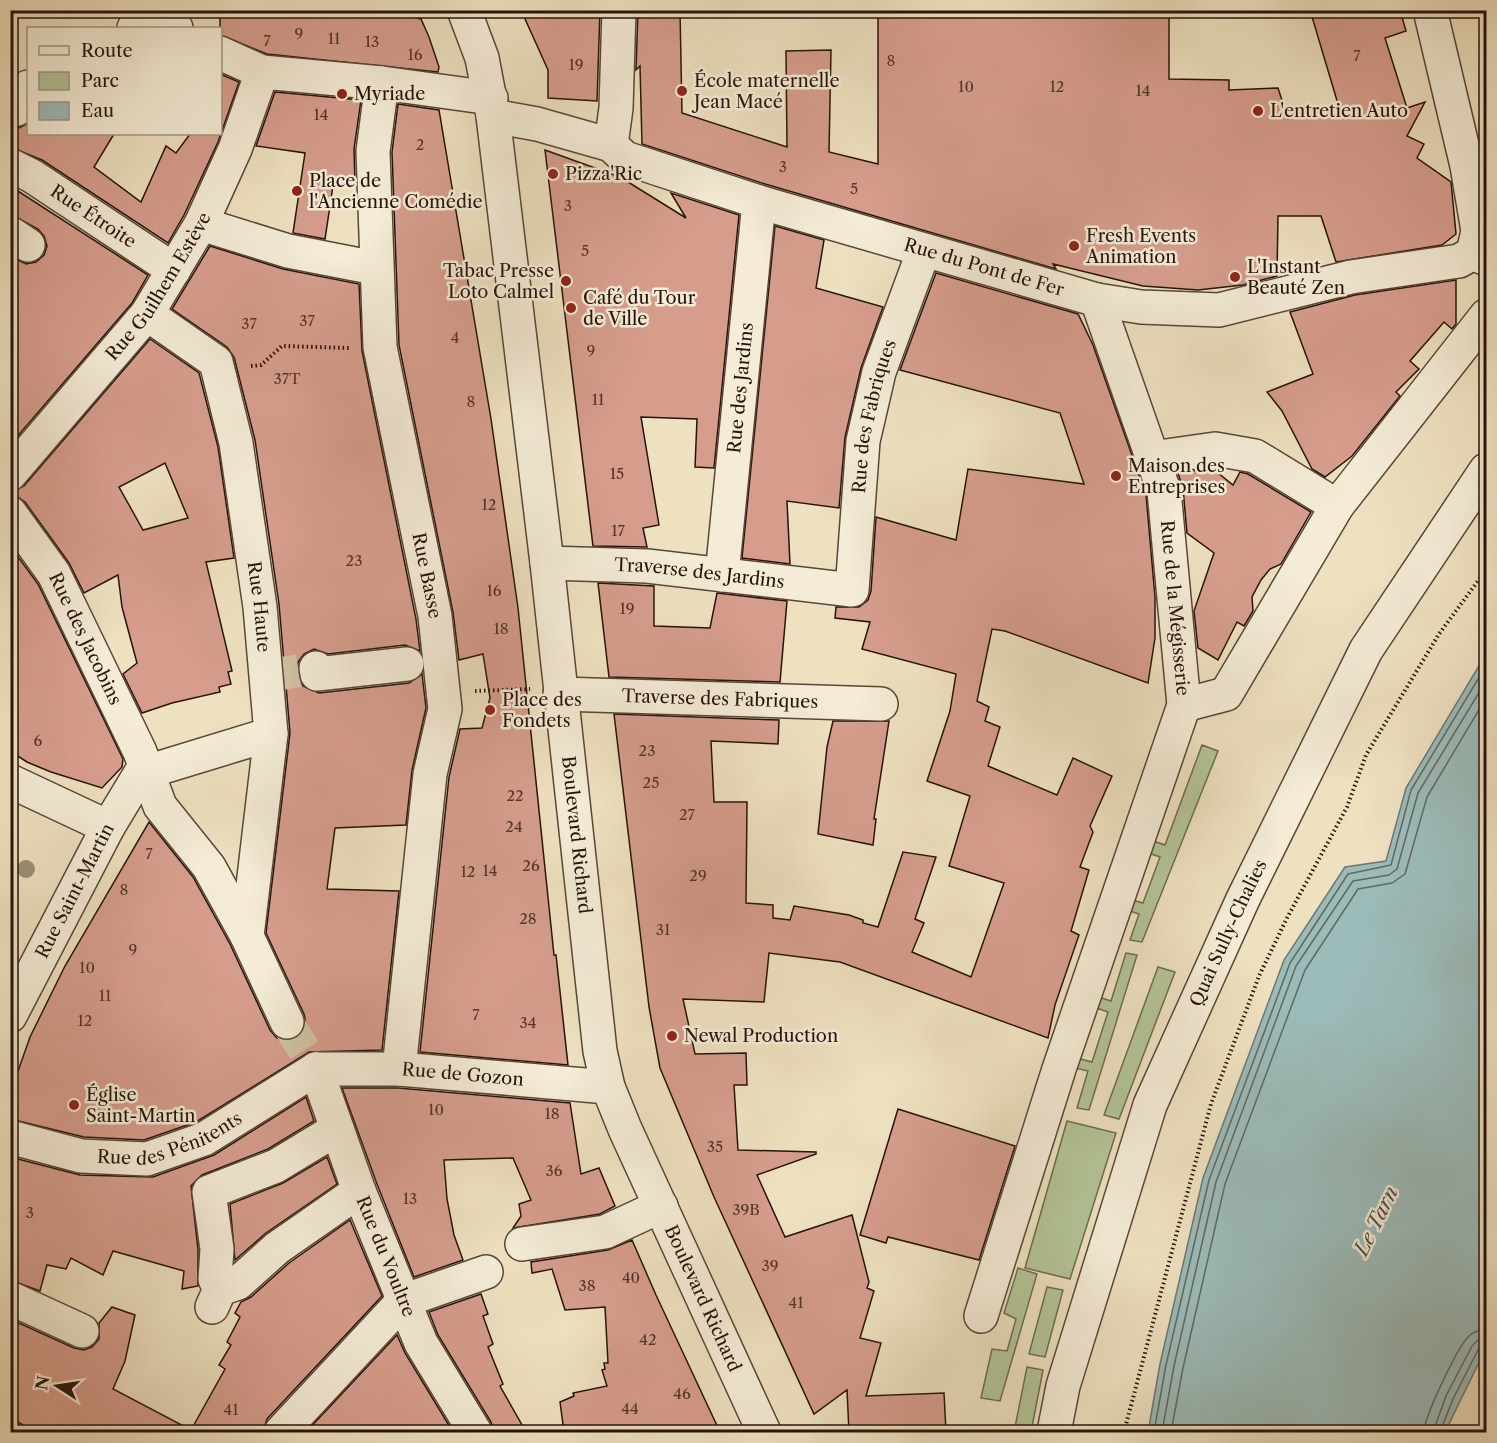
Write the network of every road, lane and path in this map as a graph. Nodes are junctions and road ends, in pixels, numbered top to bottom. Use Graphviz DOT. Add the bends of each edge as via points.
graph roads {
  1 [pos="464,10"];
  2 [pos="620,10"];
  3 [pos="1430,10"];
  4 [pos="222,54"];
  5 [pos="262,72"];
  6 [pos="382,83"];
  7 [pos="492,107"];
  8 [pos="611,145"];
  9 [pos="10,165"];
  10 [pos="759,202"];
  11 [pos="201,224"];
  12 [pos="924,250"];
  13 [pos="1480,256"];
  14 [pos="375,268"];
  15 [pos="174,270"];
  16 [pos="1097,300"];
  17 [pos="147,314"];
  18 [pos="1486,315"];
  19 [pos="380,346"];
  20 [pos="218,367"];
  21 [pos="1152,458"];
  22 [pos="1486,470"];
  23 [pos="10,474"];
  24 [pos="1337,506"];
  25 [pos="10,513"];
  26 [pos="547,563"];
  27 [pos="1486,570"];
  28 [pos="722,575"];
  29 [pos="852,590"];
  30 [pos="407,664"];
  31 [pos="316,668"];
  32 [pos="560,694"];
  33 [pos="880,704"];
  34 [pos="1184,705"];
  35 [pos="445,709"];
  36 [pos="271,734"];
  37 [pos="145,772"];
  38 [pos="10,781"];
  39 [pos="108,827"];
  40 [pos="247,936"];
  41 [pos="10,1016"];
  42 [pos="287,1022"];
  43 [pos="316,1069"];
  44 [pos="399,1069"];
  45 [pos="608,1087"];
  46 [pos="338,1129"];
  47 [pos="10,1137"];
  48 [pos="359,1191"];
  49 [pos="661,1206"];
  50 [pos="522,1244"];
  51 [pos="486,1272"];
  52 [pos="10,1298"];
  53 [pos="403,1301"];
  54 [pos="981,1316"];
  55 [pos="82,1331"];
  56 [pos="280,1432"];
  57 [pos="475,1432"];
  58 [pos="764,1432"];
  59 [pos="1054,1432"];
  60 [pos="1125,1432"];
  1 -- 7 [label="street, Boulevard Richard" via="482,58"];
  2 -- 8 [label="street"];
  3 -- 13 [label="street" via="1467,166"];
  4 -- 5 [label="street, Rue du Pont de Fer"];
  5 -- 6 [label="street, Rue du Pont de Fer"];
  5 -- 11 [label="street, Rue Guilhem Estève" via="235,149"];
  6 -- 7 [label="street, Rue du Pont de Fer"];
  6 -- 14 [label="street, Rue Basse" via="373,151"];
  7 -- 8 [label="street, Rue du Pont de Fer"];
  7 -- 26 [label="street, Boulevard Richard"];
  8 -- 10 [label="street, Rue du Pont de Fer" via="625,158"];
  9 -- 15 [label="street, Rue Étroite"];
  10 -- 12 [label="street, Rue du Pont de Fer"];
  10 -- 28 [label="street, Rue des Jardins"];
  11 -- 14 [label="street" via="288,251"];
  11 -- 15 [label="street, Rue Guilhem Estève"];
  12 -- 16 [label="street, Rue du Pont de Fer"];
  12 -- 29 [label="street, Rue des Fabriques" via="879,372 863,441"];
  13 -- 16 [label="street, Rue du Pont de Fer" via="1351,277 1219,310 1141,307"];
  14 -- 19 [label="street, Rue Basse"];
  15 -- 17 [label="street, Rue Guilhem Estève"];
  16 -- 21 [label="street, Rue de la Mégisserie"];
  17 -- 20 [label="street"];
  17 -- 23 [label="street, Rue Guilhem Estève"];
  18 -- 24 [label="street"];
  19 -- 20 [label="path" via="282,346 261,365"];
  19 -- 35 [label="street, Rue Basse" via="435,616"];
  20 -- 36 [label="street, Rue Haute" via="236,443 260,607"];
  21 -- 24 [label="street" via="1215,449 1255,456"];
  21 -- 34 [label="street, Rue de la Mégisserie" via="1164,491"];
  22 -- 59 [label="street, Quai Sully-Chalies" via="1366,650 1301,778 1174,1051 1147,1116 1063,1386"];
  24 -- 34 [label="street, Rue de la Mégisserie" via="1226,694"];
  25 -- 37 [label="street, Rue des Jacobins" via="54,574 140,752"];
  26 -- 28 [label="street, Traverse des Jardins" via="647,566"];
  26 -- 32 [label="street, Boulevard Richard"];
  27 -- 60 [label="path" via="1439,634 1366,755 1347,807 1259,976 1211,1104"];
  28 -- 29 [label="street, Traverse des Jardins"];
  30 -- 31 [label="street" via="317,674"];
  32 -- 33 [label="street, Traverse des Fabriques"];
  32 -- 35 [label="path" via="528,688 466,691"];
  32 -- 45 [label="street, Boulevard Richard" via="600,1051"];
  34 -- 54 [label="street" via="1059,1069"];
  35 -- 44 [label="street, Rue Basse" via="430,774"];
  36 -- 37 [label="street"];
  36 -- 40 [label="street, Rue Haute"];
  37 -- 39 [label="street, Rue Saint-Martin" via="140,774"];
  37 -- 40 [label="street" via="160,806 209,867"];
  38 -- 39 [label="street"];
  39 -- 41 [label="street, Rue Saint-Martin"];
  40 -- 42 [label="street"];
  43 -- 44 [label="street, Rue de Gozon"];
  43 -- 46 [label="street, Rue du Voultre"];
  43 -- 47 [label="street, Rue des Pénitents" via="204,1139 147,1159 81,1156"];
  44 -- 45 [label="street, Rue de Gozon"];
  45 -- 49 [label="street, Boulevard Richard"];
  46 -- 48 [label="street, Rue du Voultre"];
  46 -- 48 [label="street" via="276,1166 209,1192 217,1249 216,1298 277,1248"];
  48 -- 53 [label="street, Rue du Voultre"];
  49 -- 50 [label="street" via="605,1232"];
  49 -- 58 [label="street, Boulevard Richard"];
  51 -- 53 [label="street"];
  52 -- 55 [label="street"];
  53 -- 56 [label="street"];
  53 -- 57 [label="street, Rue du Voultre" via="421,1343"];
}
